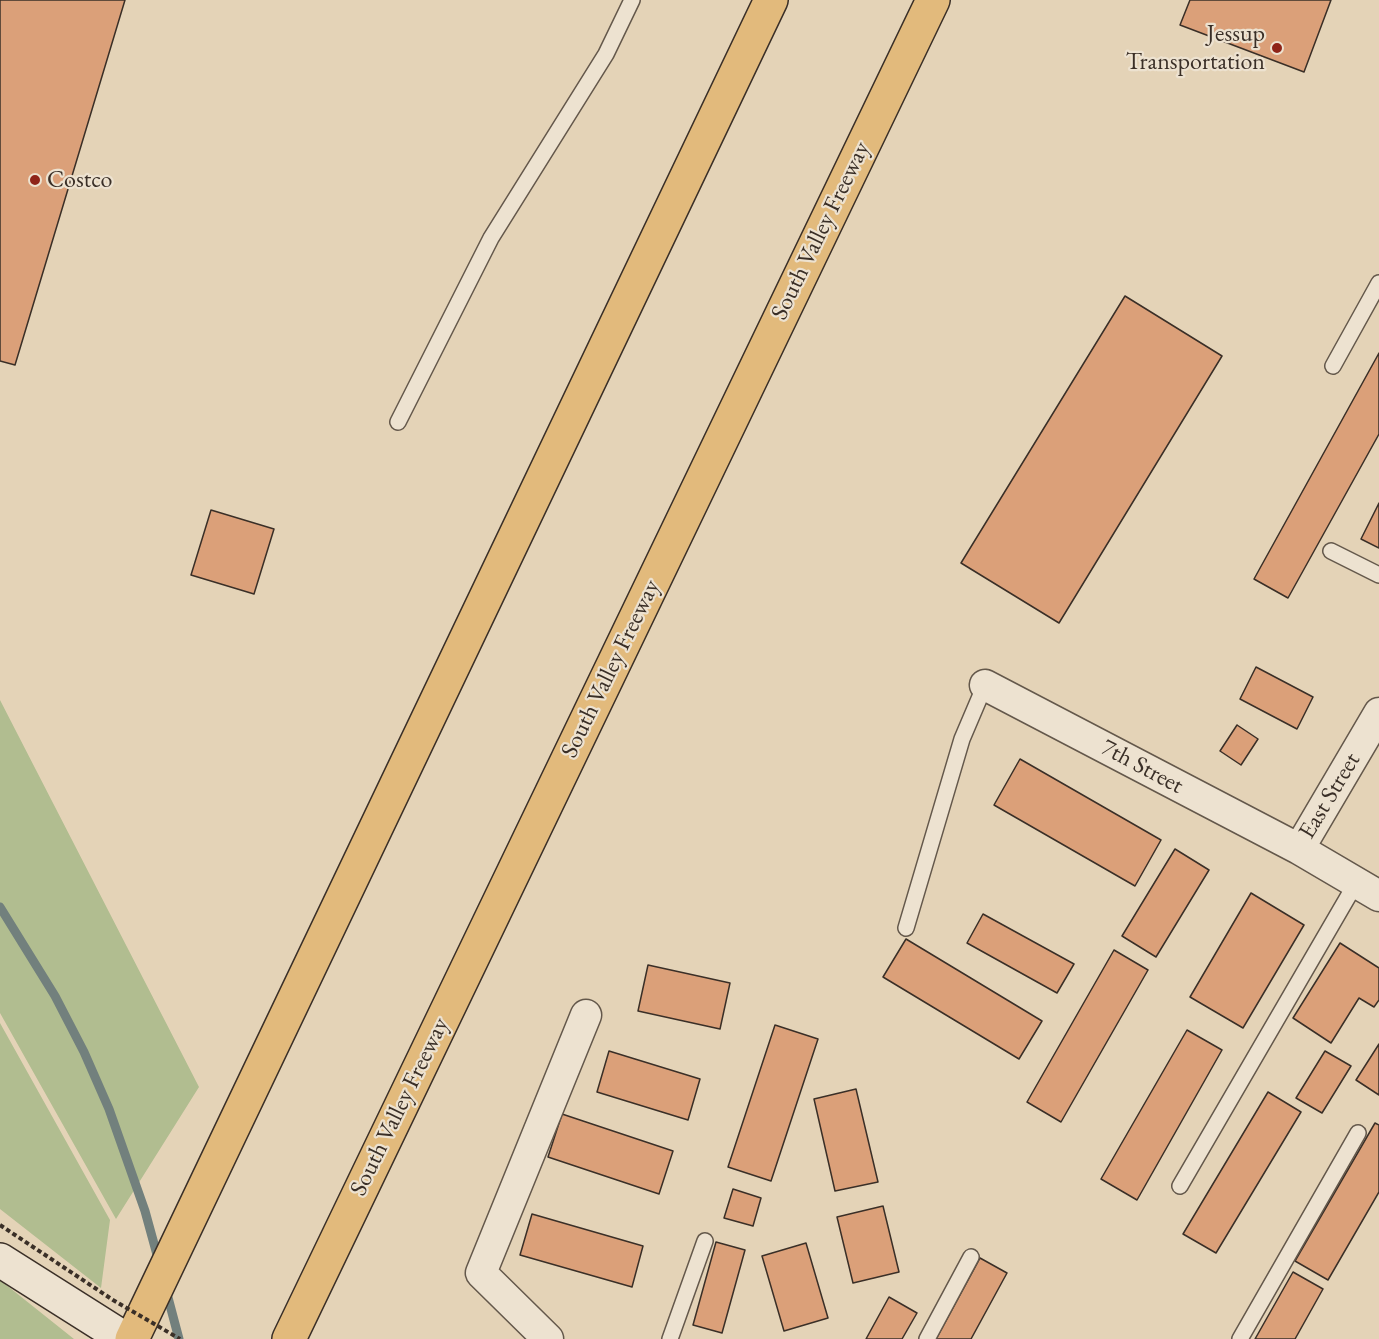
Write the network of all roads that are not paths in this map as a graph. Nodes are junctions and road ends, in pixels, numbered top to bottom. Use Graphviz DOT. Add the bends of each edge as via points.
graph roads {
  1 [pos="632,0"];
  2 [pos="758,0"];
  3 [pos="771,0"];
  4 [pos="933,0"];
  5 [pos="650,254"];
  6 [pos="1379,283"];
  7 [pos="1333,366"];
  8 [pos="398,422"];
  9 [pos="1331,551"];
  10 [pos="1379,575"];
  11 [pos="985,685"];
  12 [pos="1379,713"];
  13 [pos="1299,849"];
  14 [pos="1368,890"];
  15 [pos="906,928"];
  16 [pos="586,1015"];
  17 [pos="1358,1133"];
  18 [pos="1180,1186"];
  19 [pos="705,1241"];
  20 [pos="971,1257"];
  21 [pos="5,1264"];
  22 [pos="125,1339"];
  23 [pos="132,1339"];
  24 [pos="289,1339"];
  25 [pos="548,1339"];
  26 [pos="670,1339"];
  27 [pos="927,1339"];
  28 [pos="1240,1339"];
  1 -- 8 [label="lane" via="606,54 491,238"];
  2 -- 5 [label="highway"];
  3 -- 5 [label="highway"];
  4 -- 24 [label="highway, South Valley Freeway"];
  5 -- 23 [label="highway"];
  6 -- 7 [label="lane"];
  9 -- 10 [label="lane"];
  11 -- 13 [label="street, 7th Street"];
  11 -- 15 [label="lane" via="962,740"];
  12 -- 13 [label="street, East Street"];
  13 -- 14 [label="street, 7th Street"];
  14 -- 18 [label="lane"];
  16 -- 25 [label="street" via="480,1273"];
  17 -- 28 [label="lane"];
  19 -- 26 [label="lane"];
  20 -- 27 [label="lane"];
  21 -- 22 [label="street"];
}
